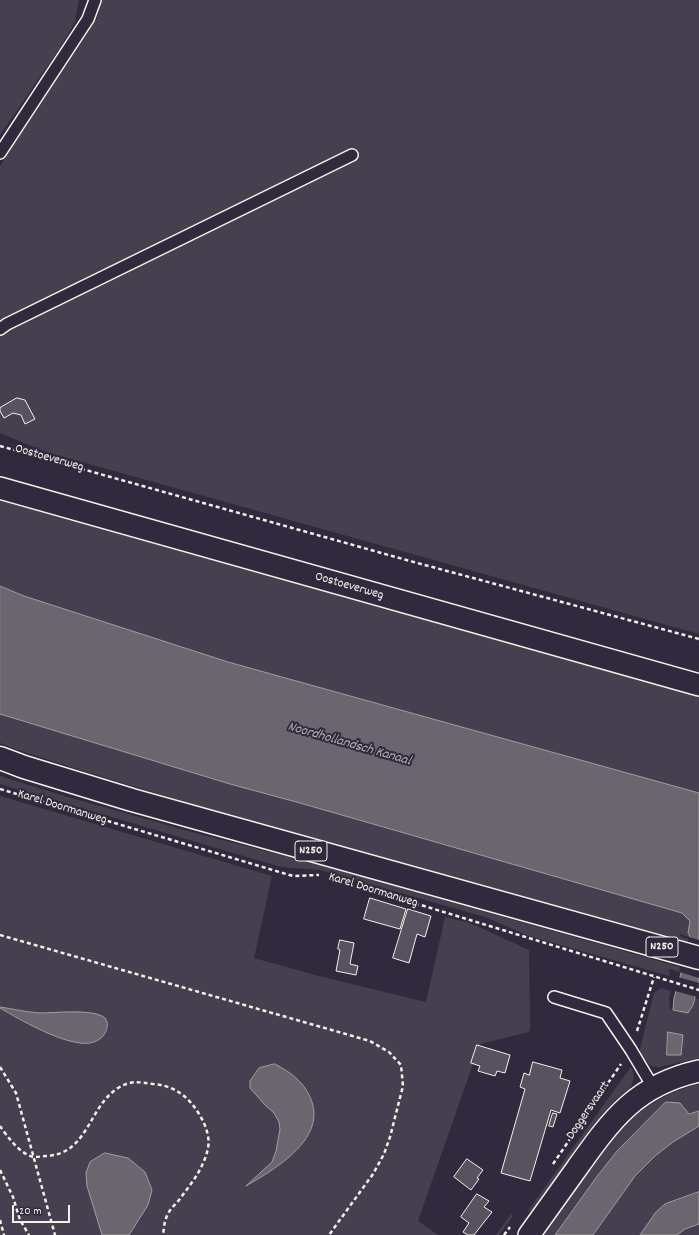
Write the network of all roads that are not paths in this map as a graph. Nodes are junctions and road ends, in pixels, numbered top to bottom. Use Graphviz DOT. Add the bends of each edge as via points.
graph roads {
  1 [pos="95,0"];
  2 [pos="0,153"];
  3 [pos="352,155"];
  4 [pos="0,329"];
  5 [pos="0,488"];
  6 [pos="699,685"];
  7 [pos="0,758"];
  8 [pos="699,958"];
  9 [pos="554,997"];
  10 [pos="699,1071"];
  11 [pos="653,1087"];
  12 [pos="529,1235"];
  1 -- 2 [label="lane" via="88,20"];
  3 -- 4 [label="lane"];
  5 -- 6 [label="street, Oostoeverweg"];
  7 -- 8 [label="main road, Karel Doormanweg / N250" via="132,800"];
  9 -- 11 [label="lane" via="606,1013"];
  10 -- 11 [label="street, Doggersvaart"];
  11 -- 12 [label="street, Doggersvaart" via="639,1096 611,1122"];
}
